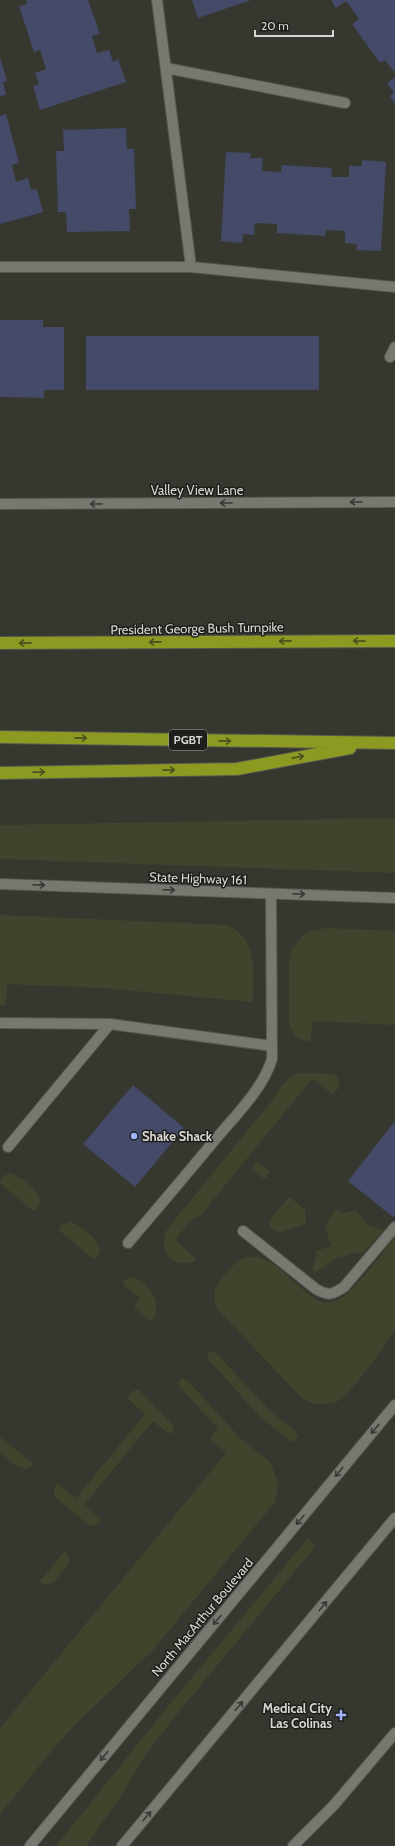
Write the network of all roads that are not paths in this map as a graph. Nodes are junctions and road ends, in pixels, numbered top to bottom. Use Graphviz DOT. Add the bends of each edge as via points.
graph roads {
  1 [pos="157,0"];
  2 [pos="166,68"];
  3 [pos="344,103"];
  4 [pos="0,267"];
  5 [pos="191,267"];
  6 [pos="395,287"];
  7 [pos="395,347"];
  8 [pos="390,357"];
  9 [pos="395,502"];
  10 [pos="0,504"];
  11 [pos="395,641"];
  12 [pos="0,643"];
  13 [pos="0,737"];
  14 [pos="376,743"];
  15 [pos="395,743"];
  16 [pos="0,773"];
  17 [pos="0,884"];
  18 [pos="271,894"];
  19 [pos="395,898"];
  20 [pos="0,1023"];
  21 [pos="110,1024"];
  22 [pos="272,1046"];
  23 [pos="8,1147"];
  24 [pos="395,1227"];
  25 [pos="243,1231"];
  26 [pos="128,1243"];
  27 [pos="395,1405"];
  28 [pos="395,1518"];
  29 [pos="395,1733"];
  30 [pos="30,1846"];
  31 [pos="122,1846"];
  32 [pos="293,1846"];
  1 -- 2 [label="main road"];
  2 -- 3 [label="main road"];
  2 -- 5 [label="main road"];
  4 -- 5 [label="main road"];
  5 -- 6 [label="main road"];
  7 -- 8 [label="main road"];
  9 -- 10 [label="main road, Valley View Lane, one-way"];
  11 -- 12 [label="highway, President George Bush Turnpike, one-way"];
  13 -- 14 [label="highway, PGBT, one-way"];
  14 -- 15 [label="highway, PGBT"];
  16 -- 14 [label="highway, one-way" via="237,769"];
  17 -- 18 [label="main road, State Highway 161, one-way"];
  18 -- 19 [label="main road, State Highway 161, one-way"];
  18 -- 22 [label="main road"];
  20 -- 21 [label="main road"];
  21 -- 22 [label="main road"];
  21 -- 23 [label="main road"];
  22 -- 26 [label="main road" via="272,1059 264,1080"];
  24 -- 25 [label="main road" via="344,1288 335,1293 325,1294"];
  27 -- 30 [label="main road, North MacArthur Boulevard, one-way"];
  31 -- 28 [label="main road, one-way"];
  29 -- 32 [label="main road" via="334,1805"];
}
